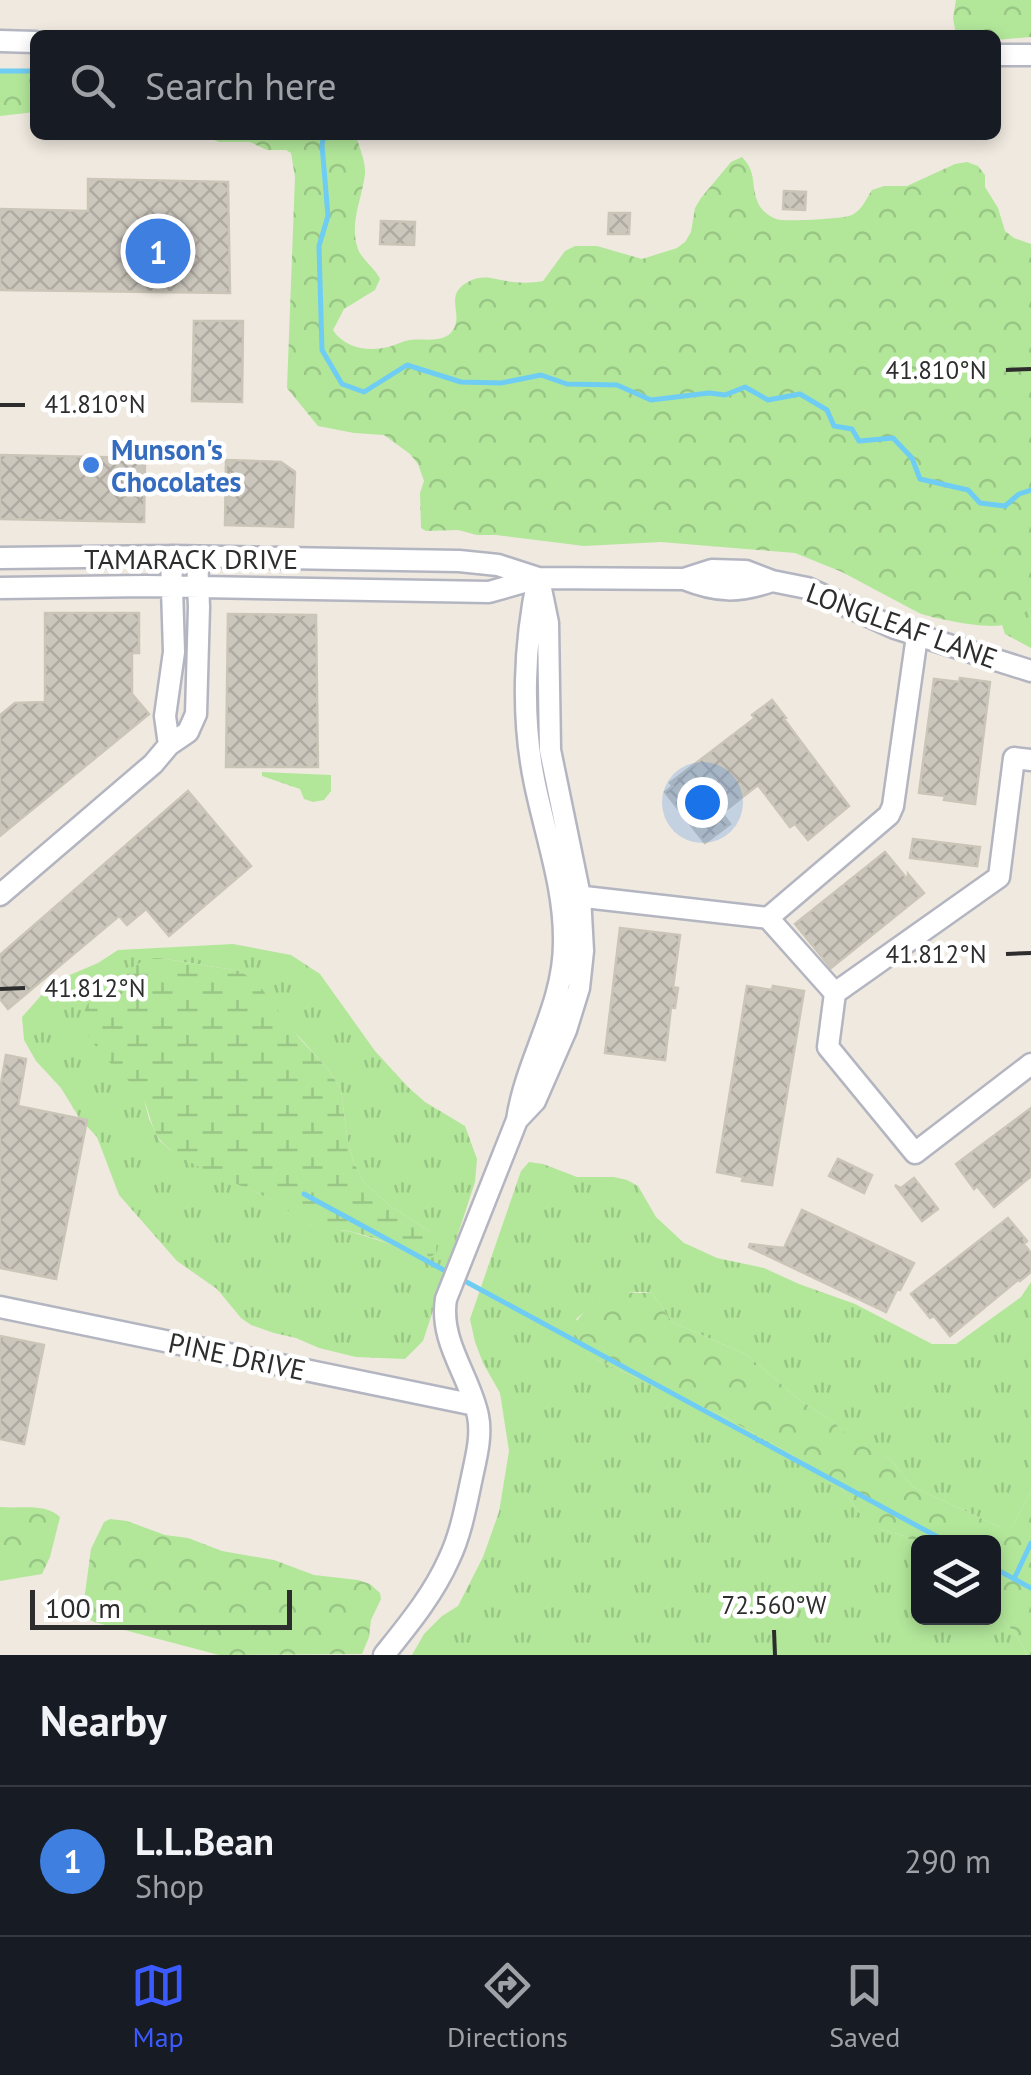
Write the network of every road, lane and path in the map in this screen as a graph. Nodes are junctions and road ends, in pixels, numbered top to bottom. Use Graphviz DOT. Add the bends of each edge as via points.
graph roads {
  1 [pos="0,42"];
  2 [pos="30,42"];
  3 [pos="1001,54"];
  4 [pos="1031,55"];
  5 [pos="172,556"];
  6 [pos="196,557"];
  7 [pos="0,558"];
  8 [pos="382,559"];
  9 [pos="538,578"];
  10 [pos="173,586"];
  11 [pos="198,586"];
  12 [pos="0,588"];
  13 [pos="381,589"];
  14 [pos="917,636"];
  15 [pos="1031,671"];
  16 [pos="169,746"];
  17 [pos="1031,760"];
  18 [pos="0,895"];
  19 [pos="570,895"];
  20 [pos="768,918"];
  21 [pos="836,992"];
  22 [pos="1031,1064"];
  23 [pos="0,1307"];
  24 [pos="475,1405"];
  25 [pos="384,1655"];
  1 -- 2 [label="street"];
  3 -- 4 [label="street"];
  5 -- 6 [label="street, TAMARACK DRIVE"];
  5 -- 7 [label="street, TAMARACK DRIVE"];
  5 -- 10 [label="street"];
  6 -- 8 [label="street, TAMARACK DRIVE"];
  6 -- 11 [label="street"];
  8 -- 9 [label="street, TAMARACK DRIVE" via="481,562"];
  8 -- 13 [label="street"];
  9 -- 13 [label="street, TAMARACK DRIVE" via="490,592"];
  9 -- 14 [label="street, LONGLEAF LANE" via="684,579 709,589 746,590 772,581 807,588"];
  9 -- 19 [label="street" via="548,623 550,750"];
  10 -- 11 [label="street, TAMARACK DRIVE"];
  10 -- 12 [label="street, TAMARACK DRIVE"];
  10 -- 16 [label="street"];
  11 -- 13 [label="street, TAMARACK DRIVE"];
  11 -- 16 [label="street" via="196,714 188,732"];
  14 -- 15 [label="street, LONGLEAF LANE"];
  14 -- 20 [label="street" via="889,815"];
  16 -- 18 [label="street"];
  17 -- 21 [label="street" via="1014,758 999,877"];
  19 -- 20 [label="street"];
  19 -- 24 [label="street" via="553,1009 447,1294 446,1331"];
  20 -- 21 [label="street"];
  21 -- 22 [label="street" via="828,1048 915,1153"];
  23 -- 24 [label="street, PINE DRIVE"];
  24 -- 25 [label="street" via="479,1440 456,1542 430,1593"];
}
